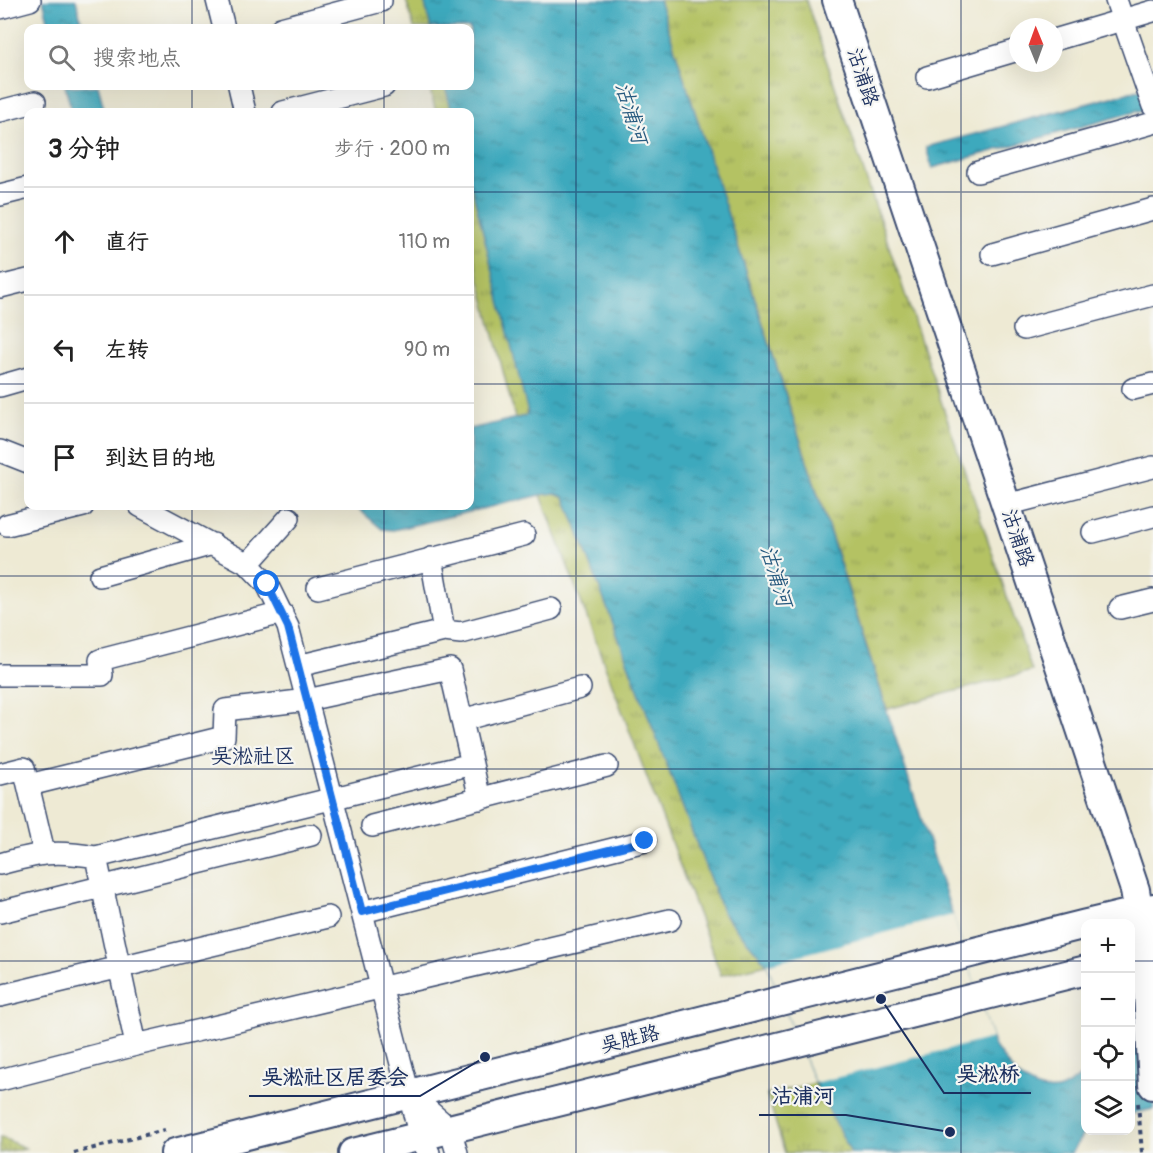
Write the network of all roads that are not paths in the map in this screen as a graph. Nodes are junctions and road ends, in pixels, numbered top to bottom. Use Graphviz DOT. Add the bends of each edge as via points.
graph roads {
  1 [pos="30,0"];
  2 [pos="217,0"];
  3 [pos="837,0"];
  4 [pos="381,1"];
  5 [pos="0,8"];
  6 [pos="1119,10"];
  7 [pos="1153,11"];
  8 [pos="223,24"];
  9 [pos="296,24"];
  10 [pos="1063,36"];
  11 [pos="1009,53"];
  12 [pos="927,77"];
  13 [pos="240,90"];
  14 [pos="368,90"];
  15 [pos="35,102"];
  16 [pos="1153,106"];
  17 [pos="244,108"];
  18 [pos="299,108"];
  19 [pos="0,111"];
  20 [pos="1153,123"];
  21 [pos="978,172"];
  22 [pos="24,189"];
  23 [pos="0,195"];
  24 [pos="1153,209"];
  25 [pos="992,254"];
  26 [pos="24,281"];
  27 [pos="0,287"];
  28 [pos="1153,296"];
  29 [pos="1024,329"];
  30 [pos="24,379"];
  31 [pos="0,386"];
  32 [pos="0,451"];
  33 [pos="24,460"];
  34 [pos="1153,467"];
  35 [pos="1006,505"];
  36 [pos="67,510"];
  37 [pos="148,510"];
  38 [pos="1153,516"];
  39 [pos="289,518"];
  40 [pos="7,525"];
  41 [pos="1093,532"];
  42 [pos="524,535"];
  43 [pos="213,544"];
  44 [pos="432,558"];
  45 [pos="248,564"];
  46 [pos="100,576"];
  47 [pos="318,588"];
  48 [pos="1153,600"];
  49 [pos="551,609"];
  50 [pos="1120,609"];
  51 [pos="282,614"];
  52 [pos="444,631"];
  53 [pos="298,666"];
  54 [pos="0,675"];
  55 [pos="580,688"];
  56 [pos="307,700"];
  57 [pos="462,720"];
  58 [pos="472,764"];
  59 [pos="607,766"];
  60 [pos="0,774"];
  61 [pos="29,785"];
  62 [pos="480,799"];
  63 [pos="333,800"];
  64 [pos="372,826"];
  65 [pos="311,835"];
  66 [pos="645,841"];
  67 [pos="44,852"];
  68 [pos="96,857"];
  69 [pos="0,864"];
  70 [pos="102,887"];
  71 [pos="1146,910"];
  72 [pos="0,912"];
  73 [pos="362,912"];
  74 [pos="328,917"];
  75 [pos="1107,919"];
  76 [pos="670,920"];
  77 [pos="1081,925"];
  78 [pos="1143,955"];
  79 [pos="120,966"];
  80 [pos="1081,971"];
  81 [pos="381,988"];
  82 [pos="0,996"];
  83 [pos="136,1045"];
  84 [pos="0,1080"];
  85 [pos="1153,1085"];
  86 [pos="408,1093"];
  87 [pos="453,1141"];
  88 [pos="424,1145"];
  89 [pos="175,1153"];
  90 [pos="353,1153"];
  1 -- 5 [label="street"];
  2 -- 8 [label="street"];
  3 -- 35 [label="main road, 沽浦路"];
  4 -- 9 [label="street"];
  6 -- 7 [label="street"];
  6 -- 10 [label="street"];
  6 -- 16 [label="street"];
  11 -- 12 [label="street"];
  13 -- 17 [label="street"];
  14 -- 18 [label="street"];
  15 -- 19 [label="street"];
  20 -- 21 [label="street"];
  22 -- 23 [label="street"];
  24 -- 25 [label="street"];
  26 -- 27 [label="street"];
  28 -- 29 [label="street"];
  30 -- 31 [label="street"];
  32 -- 33 [label="street"];
  34 -- 35 [label="street"];
  35 -- 71 [label="main road, 沽浦路" via="1135,890"];
  36 -- 40 [label="street"];
  37 -- 43 [label="street"];
  38 -- 41 [label="street"];
  39 -- 45 [label="street"];
  42 -- 44 [label="street"];
  43 -- 45 [label="street"];
  43 -- 46 [label="street"];
  44 -- 47 [label="street"];
  44 -- 52 [label="street"];
  45 -- 51 [label="street" via="267,584"];
  48 -- 50 [label="street"];
  49 -- 52 [label="street" via="461,633"];
  51 -- 53 [label="street"];
  51 -- 54 [label="street" via="100,660 102,675"];
  52 -- 53 [label="street"];
  53 -- 56 [label="street"];
  55 -- 57 [label="street"];
  56 -- 57 [label="street" via="450,669"];
  56 -- 61 [label="street" via="225,710 224,737"];
  56 -- 63 [label="street"];
  57 -- 58 [label="street"];
  58 -- 62 [label="street"];
  58 -- 63 [label="street"];
  59 -- 62 [label="street"];
  60 -- 61 [label="street" via="24,768"];
  61 -- 67 [label="street"];
  62 -- 64 [label="street"];
  63 -- 68 [label="street"];
  63 -- 73 [label="street"];
  65 -- 70 [label="street"];
  66 -- 73 [label="street"];
  67 -- 68 [label="street"];
  67 -- 69 [label="street"];
  68 -- 70 [label="street"];
  70 -- 72 [label="street"];
  70 -- 79 [label="street"];
  71 -- 75 [label="main road, 吴胜路"];
  71 -- 78 [label="main road, 沽浦路"];
  73 -- 81 [label="street"];
  74 -- 79 [label="street"];
  76 -- 81 [label="street"];
  77 -- 86 [label="main road, 吴胜路"];
  78 -- 85 [label="main road, 沽浦路"];
  79 -- 82 [label="street"];
  79 -- 83 [label="street"];
  80 -- 87 [label="main road" via="799,1043"];
  81 -- 83 [label="street"];
  81 -- 86 [label="street"];
  83 -- 84 [label="street"];
  86 -- 87 [label="street"];
  86 -- 88 [label="street"];
  86 -- 89 [label="main road, 吴胜路"];
  87 -- 88 [label="main road"];
  88 -- 90 [label="main road"];
}
